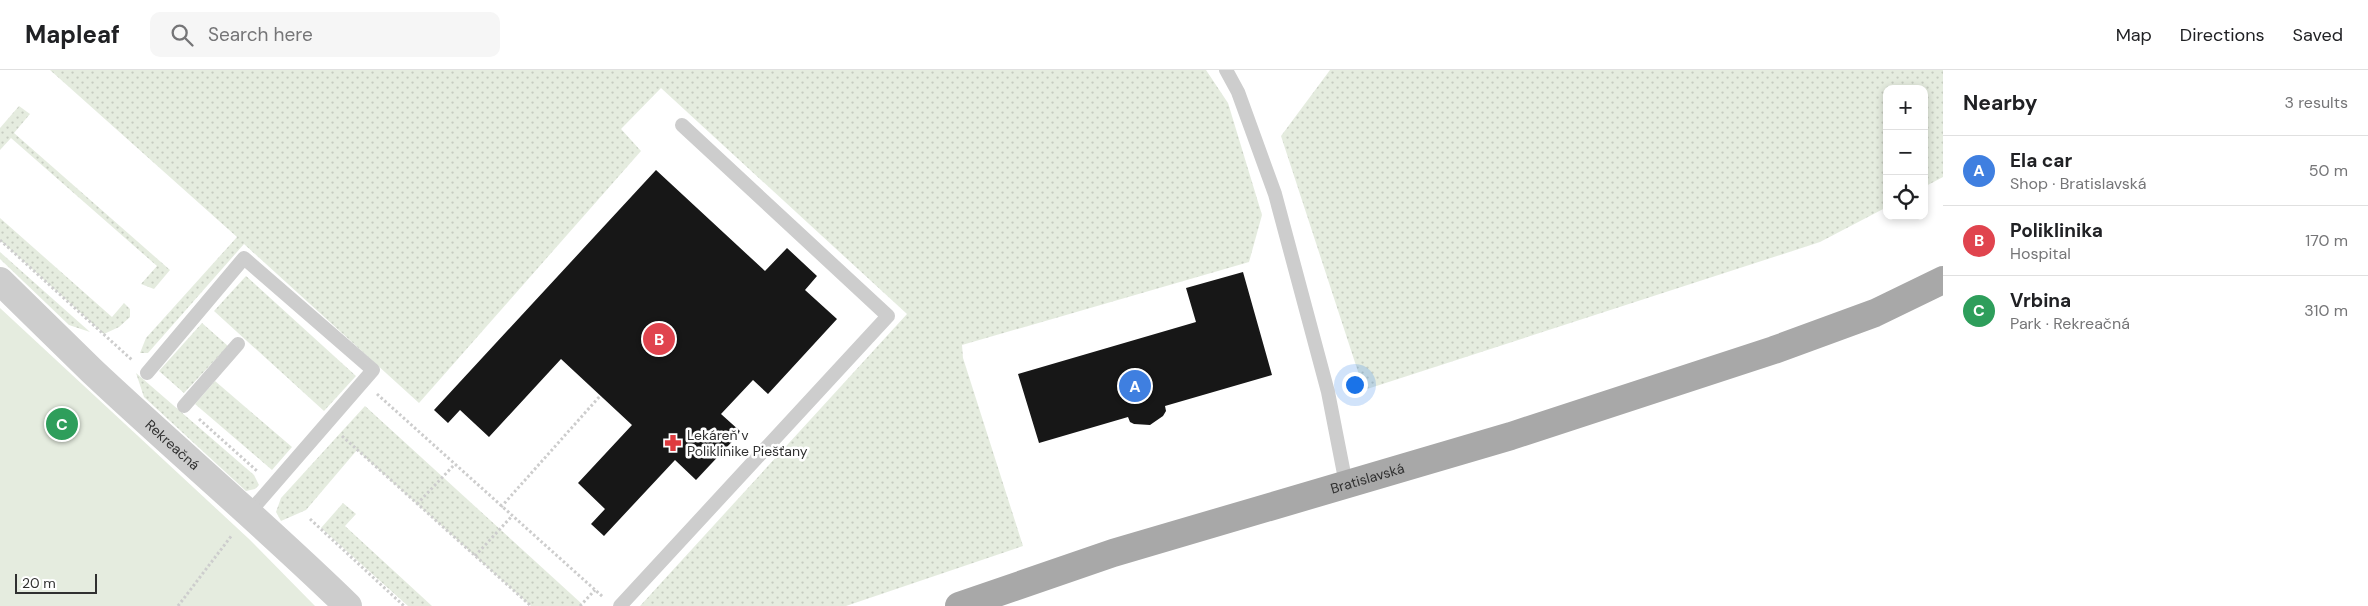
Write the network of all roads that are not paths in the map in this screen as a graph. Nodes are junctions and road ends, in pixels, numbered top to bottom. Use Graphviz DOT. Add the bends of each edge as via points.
graph roads {
  1 [pos="1226,70"];
  2 [pos="682,125"];
  3 [pos="1943,280"];
  4 [pos="0,281"];
  5 [pos="238,344"];
  6 [pos="147,373"];
  7 [pos="184,406"];
  8 [pos="1346,484"];
  9 [pos="248,514"];
  10 [pos="613,603"];
  11 [pos="348,606"];
  12 [pos="959,606"];
  1 -- 8 [label="lane" via="1238,92 1275,194 1328,392"];
  2 -- 10 [label="lane" via="888,316"];
  3 -- 8 [label="main road, Bratislavská" via="1875,313 1774,350 1510,436"];
  4 -- 9 [label="street, Rekreačná" via="92,371"];
  5 -- 7 [label="lane"];
  6 -- 9 [label="lane" via="244,258 373,370"];
  8 -- 12 [label="main road, Bratislavská" via="1113,553"];
  9 -- 11 [label="street, Rekreačná"];
}
